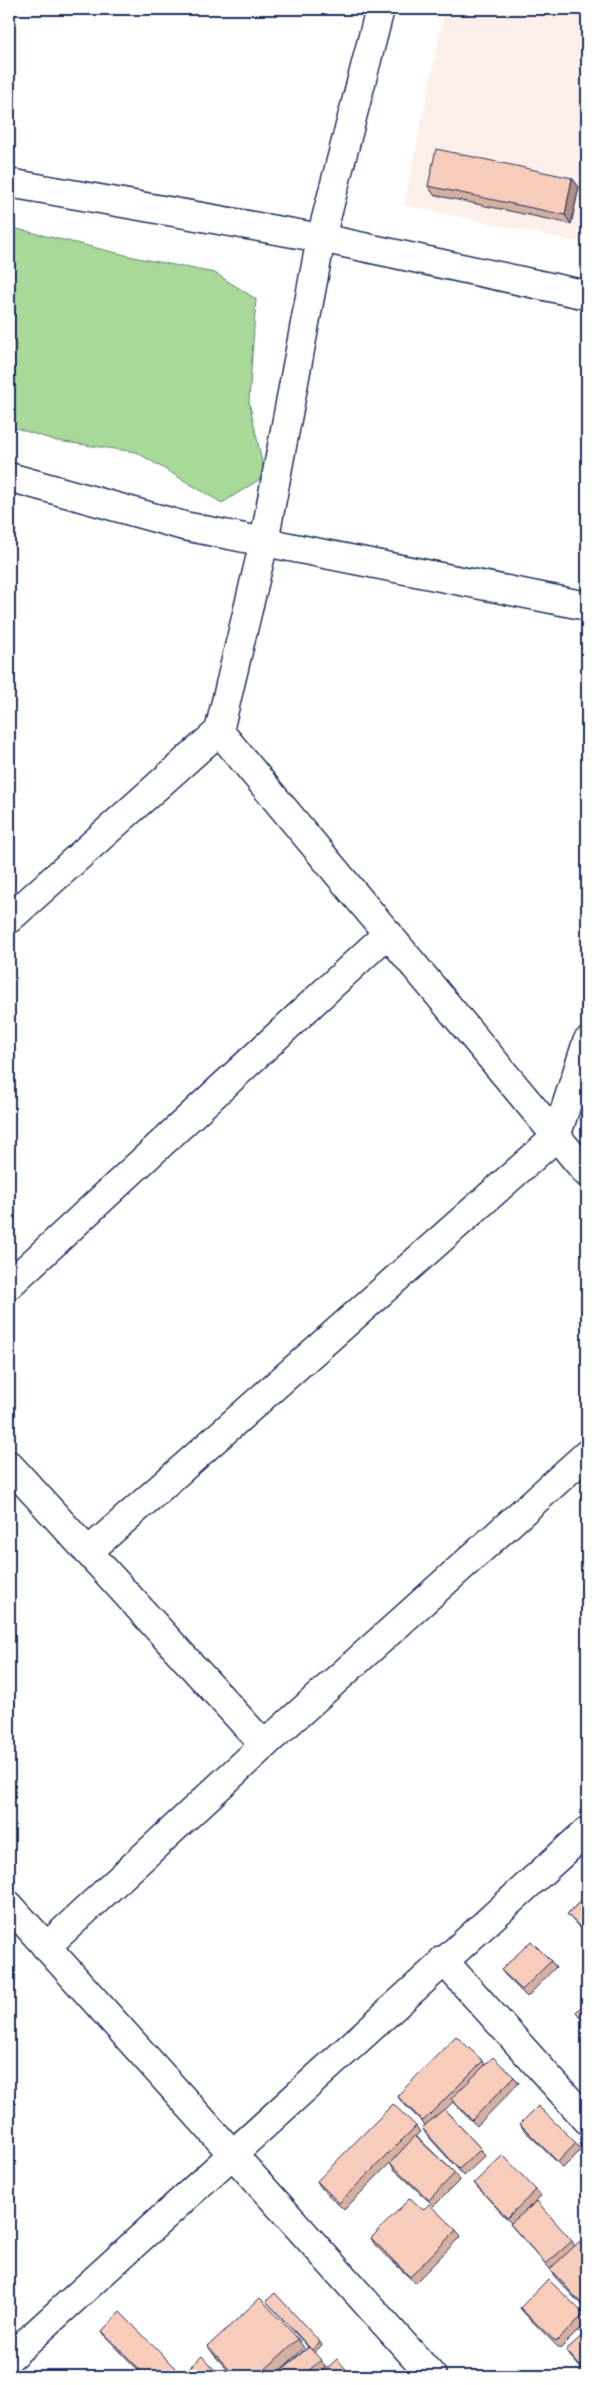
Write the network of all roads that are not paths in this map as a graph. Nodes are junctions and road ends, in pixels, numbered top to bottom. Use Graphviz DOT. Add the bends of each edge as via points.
graph roads {
  1 [pos="380,9"];
  2 [pos="9,184"];
  3 [pos="321,238"];
  4 [pos="587,295"];
  5 [pos="9,477"];
  6 [pos="264,542"];
  7 [pos="587,606"];
  8 [pos="219,731"];
  9 [pos="9,919"];
  10 [pos="388,933"];
  11 [pos="587,1042"];
  12 [pos="556,1137"];
  13 [pos="587,1173"];
  14 [pos="9,1285"];
  15 [pos="587,1454"];
  16 [pos="9,1466"];
  17 [pos="88,1552"];
  18 [pos="264,1744"];
  19 [pos="587,1831"];
  20 [pos="9,1905"];
  21 [pos="46,1946"];
  22 [pos="443,1960"];
  23 [pos="587,2120"];
  24 [pos="234,2155"];
  25 [pos="9,2358"];
  26 [pos="432,2376"];
  1 -- 3 [label="street"];
  2 -- 3 [label="street"];
  3 -- 4 [label="street"];
  3 -- 6 [label="street"];
  5 -- 6 [label="street" via="184,526"];
  6 -- 7 [label="street"];
  6 -- 8 [label="street"];
  8 -- 9 [label="street"];
  8 -- 10 [label="street"];
  10 -- 12 [label="street"];
  10 -- 14 [label="street"];
  11 -- 12 [label="street"];
  12 -- 13 [label="street"];
  12 -- 17 [label="street"];
  15 -- 18 [label="street"];
  16 -- 17 [label="street"];
  17 -- 18 [label="street"];
  18 -- 21 [label="street"];
  19 -- 22 [label="street"];
  20 -- 21 [label="street"];
  21 -- 24 [label="street"];
  22 -- 23 [label="street"];
  22 -- 24 [label="street"];
  24 -- 25 [label="street"];
  24 -- 26 [label="street"];
}
